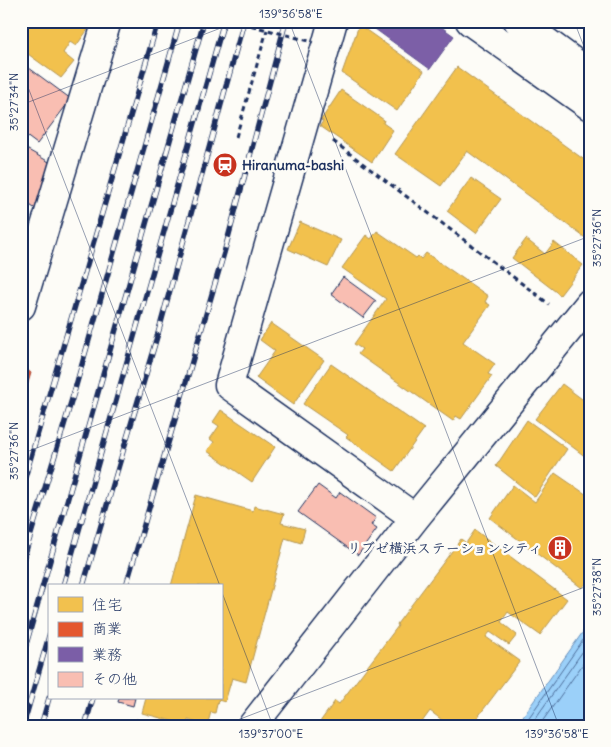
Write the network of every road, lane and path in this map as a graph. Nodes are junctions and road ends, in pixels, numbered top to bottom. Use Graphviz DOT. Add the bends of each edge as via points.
graph roads {
  1 [pos="107,21"];
  2 [pos="234,21"];
  3 [pos="333,21"];
  4 [pos="470,21"];
  5 [pos="494,21"];
  6 [pos="518,21"];
  7 [pos="267,30"];
  8 [pos="313,42"];
  9 [pos="590,74"];
  10 [pos="590,89"];
  11 [pos="590,106"];
  12 [pos="300,135"];
  13 [pos="236,137"];
  14 [pos="30,240"];
  15 [pos="21,306"];
  16 [pos="582,313"];
  17 [pos="415,518"];
  18 [pos="252,726"];
  1 -- 14 [label="street"];
  2 -- 7 [label="path, bridge"];
  3 -- 12 [label="street"];
  4 -- 11 [label="street"];
  5 -- 10 [label="street"];
  6 -- 9 [label="street"];
  7 -- 8 [label="path, bridge"];
  7 -- 13 [label="path"];
  12 -- 16 [label="path" via="328,137"];
  12 -- 17 [label="street" via="229,385"];
  14 -- 15 [label="street"];
  16 -- 17 [label="street"];
  17 -- 18 [label="street"];
}
